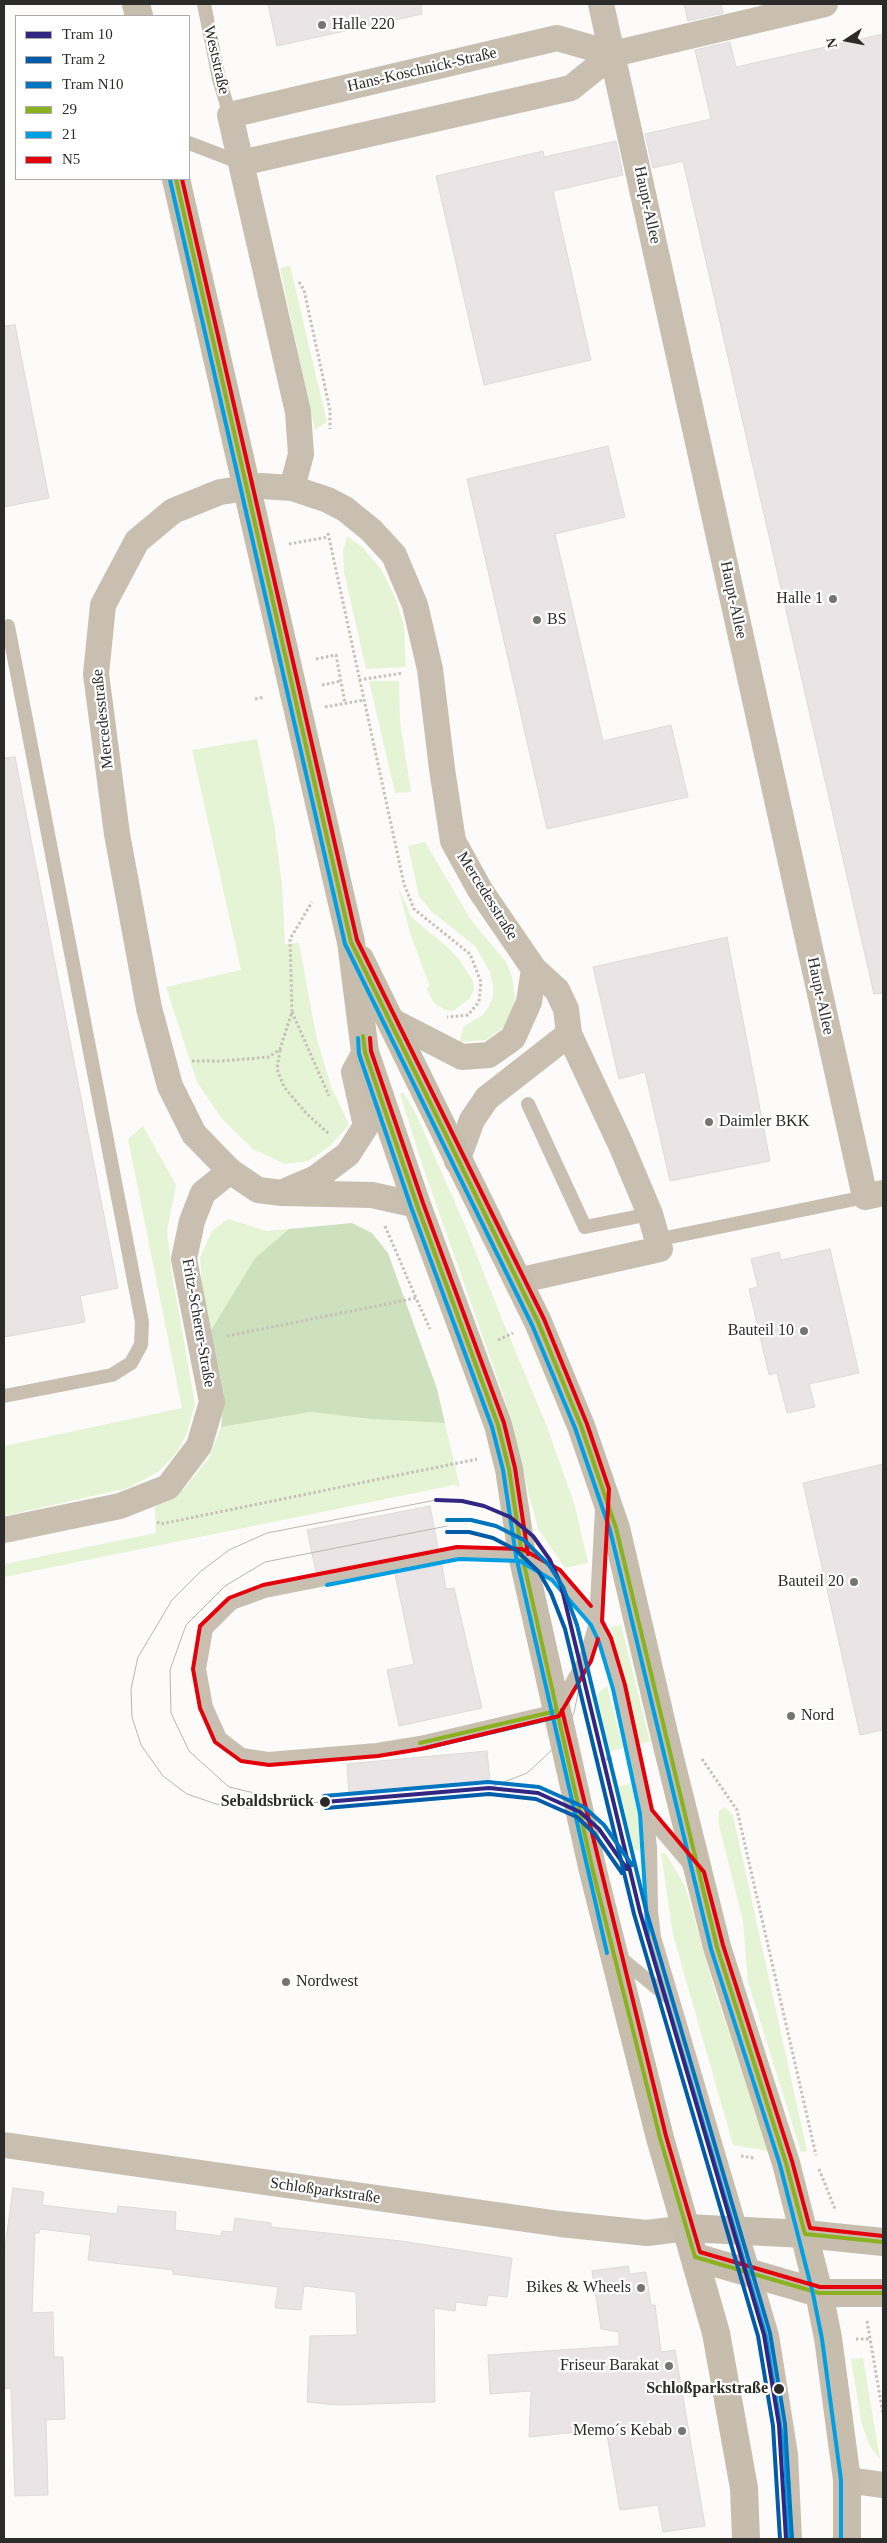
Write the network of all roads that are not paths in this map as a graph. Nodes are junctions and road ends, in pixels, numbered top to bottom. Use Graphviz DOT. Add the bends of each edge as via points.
graph roads {
  1 [pos="204,4"];
  2 [pos="601,4"];
  3 [pos="825,4"];
  4 [pos="613,54"];
  5 [pos="230,115"];
  6 [pos="190,143"];
  7 [pos="241,163"];
  8 [pos="176,180"];
  9 [pos="292,488"];
  10 [pos="8,626"];
  11 [pos="351,942"];
  12 [pos="534,969"];
  13 [pos="392,1021"];
  14 [pos="569,1034"];
  15 [pos="366,1052"];
  16 [pos="528,1104"];
  17 [pos="457,1161"];
  18 [pos="230,1171"];
  19 [pos="282,1193"];
  20 [pos="874,1195"];
  21 [pos="417,1205"];
  22 [pos="650,1214"];
  23 [pos="656,1240"];
  24 [pos="517,1281"];
  25 [pos="4,1396"];
  26 [pos="603,1490"];
  27 [pos="4,1530"];
  28 [pos="522,1555"];
  29 [pos="596,1622"];
  30 [pos="556,1711"];
  31 [pos="646,1813"];
  32 [pos="698,1874"];
  33 [pos="613,1952"];
  34 [pos="673,2001"];
  35 [pos="4,2145"];
  36 [pos="687,2228"];
  37 [pos="742,2231"];
  38 [pos="647,2233"];
  39 [pos="805,2234"];
  40 [pos="883,2242"];
  41 [pos="695,2257"];
  42 [pos="754,2273"];
  43 [pos="883,2292"];
  44 [pos="820,2293"];
  45 [pos="847,2480"];
  46 [pos="883,2485"];
  47 [pos="746,2539"];
  48 [pos="795,2539"];
  49 [pos="847,2539"];
  1 -- 5 [label="lane, Weststraße"];
  2 -- 4 [label="street, Haupt-Allee"];
  3 -- 4 [label="street, Hans-Koschnick-Straße"];
  4 -- 5 [label="street, Hans-Koschnick-Straße" via="557,38"];
  4 -- 7 [label="street, Hans-Koschnick-Straße" via="572,88"];
  4 -- 20 [label="street, Haupt-Allee"];
  5 -- 7 [label="street"];
  6 -- 7 [label="lane"];
  7 -- 9 [label="street" via="298,412 302,454"];
  8 -- 11 [label="main road"];
  9 -- 12 [label="street, Mercedesstraße" via="344,509 371,530 394,555 415,605 430,669 453,841 480,890"];
  9 -- 18 [label="street, Mercedesstraße" via="261,486 220,492 173,511 137,541 103,605 96,674 117,834 148,998 170,1086 194,1134"];
  10 -- 25 [label="lane" via="142,1322 141,1345 131,1363 112,1375"];
  11 -- 13 [label="main road"];
  11 -- 15 [label="main road"];
  12 -- 13 [label="street" via="529,1002 513,1038 489,1055 462,1057"];
  12 -- 14 [label="street, Mercedesstraße" via="557,990 566,1009"];
  13 -- 17 [label="main road"];
  14 -- 17 [label="street" via="487,1098 472,1120"];
  14 -- 22 [label="street, Mercedesstraße"];
  15 -- 19 [label="street" via="354,1072 366,1126 348,1154 316,1178"];
  15 -- 21 [label="main road"];
  16 -- 22 [label="lane" via="585,1227"];
  17 -- 24 [label="main road"];
  18 -- 19 [label="street, Mercedesstraße" via="258,1190"];
  18 -- 27 [label="street, Fritz-Scherer-Straße" via="203,1194 192,1221 184,1259 212,1402 199,1446 168,1487 120,1506"];
  19 -- 21 [label="street, Mercedesstraße" via="372,1195"];
  20 -- 23 [label="lane"];
  21 -- 28 [label="main road" via="498,1425"];
  22 -- 23 [label="street, Mercedesstraße"];
  23 -- 24 [label="street" via="660,1249"];
  24 -- 26 [label="main road" via="538,1322 581,1426"];
  26 -- 29 [label="lane"];
  26 -- 32 [label="main road" via="616,1528"];
  28 -- 29 [label="lane" via="556,1575"];
  28 -- 30 [label="main road"];
  28 -- 30 [label="lane" via="458,1553 265,1591 232,1603 206,1629 199,1669 206,1707 220,1738 242,1755 268,1759 420,1743"];
  29 -- 30 [label="lane" via="586,1658"];
  29 -- 31 [label="lane" via="619,1687"];
  30 -- 33 [label="main road"];
  31 -- 32 [label="lane"];
  31 -- 34 [label="lane" via="653,1928"];
  32 -- 39 [label="main road" via="717,1947 786,2163"];
  33 -- 34 [label="lane"];
  33 -- 36 [label="main road" via="660,2138"];
  34 -- 37 [label="lane"];
  35 -- 38 [label="street, Schloßparkstraße" via="560,2224"];
  36 -- 37 [label="street"];
  36 -- 38 [label="street, Schloßparkstraße"];
  36 -- 41 [label="main road"];
  37 -- 39 [label="street"];
  37 -- 42 [label="lane"];
  38 -- 41 [label="street, Schloßparkstraße"];
  39 -- 40 [label="street"];
  39 -- 44 [label="main road"];
  41 -- 42 [label="street"];
  41 -- 47 [label="main road" via="716,2333 742,2478"];
  42 -- 44 [label="street"];
  42 -- 48 [label="lane" via="772,2335 780,2380 791,2454"];
  43 -- 44 [label="street"];
  44 -- 45 [label="main road"];
  45 -- 46 [label="street"];
  45 -- 49 [label="main road"];
}
